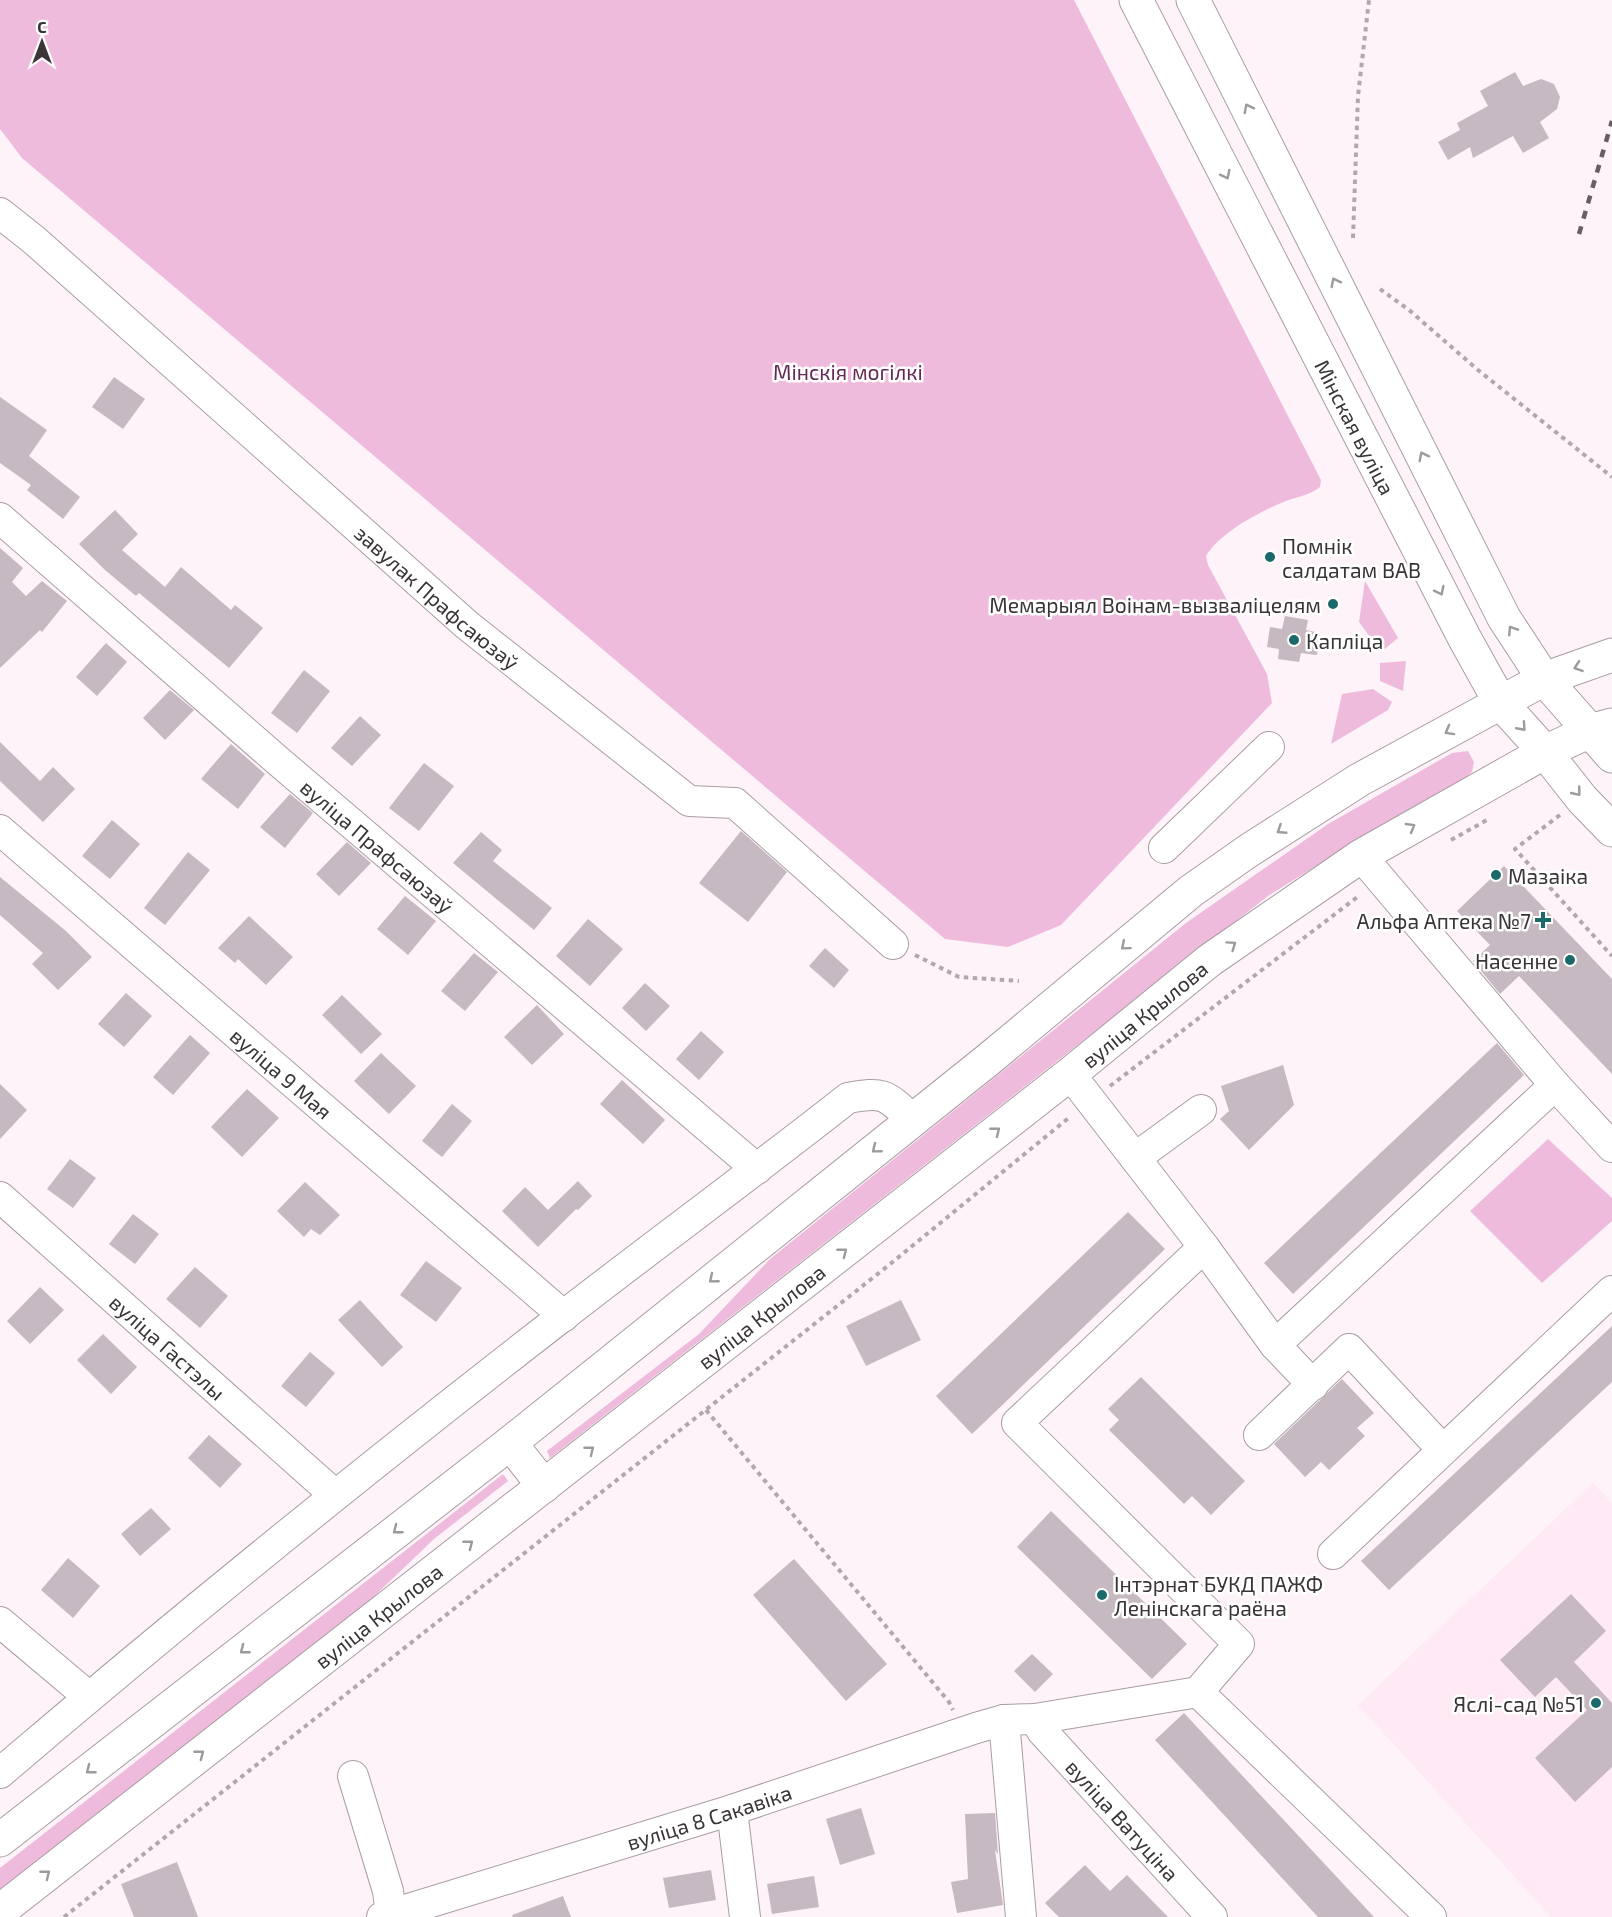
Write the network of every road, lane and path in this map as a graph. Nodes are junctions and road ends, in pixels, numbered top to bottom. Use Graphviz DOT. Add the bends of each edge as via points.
graph roads {
  1 [pos="1136,0"];
  2 [pos="1193,0"];
  3 [pos="1369,0"];
  4 [pos="0,213"];
  5 [pos="1353,238"];
  6 [pos="1380,289"];
  7 [pos="1612,477"];
  8 [pos="0,518"];
  9 [pos="1612,655"];
  10 [pos="1544,679"];
  11 [pos="1500,702"];
  12 [pos="1601,728"];
  13 [pos="1269,747"];
  14 [pos="1545,752"];
  15 [pos="1612,756"];
  16 [pos="1561,814"];
  17 [pos="1487,820"];
  18 [pos="0,830"];
  19 [pos="1612,830"];
  20 [pos="1448,842"];
  21 [pos="1164,849"];
  22 [pos="1371,868"];
  23 [pos="893,944"];
  24 [pos="1612,956"];
  25 [pos="1019,981"];
  26 [pos="1070,1074"];
  27 [pos="1555,1085"];
  28 [pos="1090,1101"];
  29 [pos="1201,1110"];
  30 [pos="913,1119"];
  31 [pos="1612,1147"];
  32 [pos="1135,1158"];
  33 [pos="757,1169"];
  34 [pos="0,1197"];
  35 [pos="1204,1247"];
  36 [pos="1612,1291"];
  37 [pos="564,1316"];
  38 [pos="1275,1345"];
  39 [pos="1313,1385"];
  40 [pos="706,1409"];
  41 [pos="1259,1435"];
  42 [pos="510,1443"];
  43 [pos="1442,1449"];
  44 [pos="544,1486"];
  45 [pos="335,1496"];
  46 [pos="1333,1554"];
  47 [pos="0,1623"];
  48 [pos="1198,1692"];
  49 [pos="89,1697"];
  50 [pos="1035,1719"];
  51 [pos="1004,1720"];
  52 [pos="963,1732"];
  53 [pos="0,1773"];
  54 [pos="354,1776"];
  55 [pos="732,1810"];
  56 [pos="0,1840"];
  57 [pos="0,1911"];
  58 [pos="387,1916"];
  59 [pos="64,1917"];
  60 [pos="744,1917"];
  61 [pos="1021,1917"];
  62 [pos="1212,1917"];
  63 [pos="1431,1917"];
  1 -- 11 [label="main road, Мінская вуліца, one-way"];
  10 -- 2 [label="main road, one-way" via="1504,618"];
  3 -- 5 [label="path" via="1358,96"];
  4 -- 23 [label="street, завулак Прафсаюзаў" via="467,625 689,801 735,803"];
  6 -- 7 [label="path"];
  8 -- 33 [label="street, вуліца Прафсаюзаў"];
  9 -- 10 [label="main road, one-way"];
  10 -- 11 [label="main road"];
  10 -- 12 [label="main road"];
  11 -- 14 [label="main road, Мінская вуліца, one-way"];
  11 -- 30 [label="main road, one-way" via="1359,780 1200,885"];
  12 -- 14 [label="main road, вуліца Крылова"];
  12 -- 15 [label="main road"];
  13 -- 21 [label="street"];
  14 -- 19 [label="main road, Мінская вуліца, one-way"];
  22 -- 14 [label="main road, вуліца Крылова, one-way"];
  16 -- 24 [label="path" via="1515,849"];
  17 -- 20 [label="path"];
  18 -- 37 [label="street, вуліца 9 Мая"];
  26 -- 22 [label="main road, вуліца Крылова, one-way" via="1210,960"];
  22 -- 27 [label="street"];
  22 -- 28 [label="path"];
  23 -- 25 [label="path" via="959,977"];
  26 -- 28 [label="street"];
  44 -- 26 [label="main road, вуліца Крылова, one-way"];
  27 -- 31 [label="street"];
  27 -- 38 [label="street"];
  28 -- 32 [label="street"];
  28 -- 40 [label="path"];
  29 -- 32 [label="street"];
  30 -- 33 [label="street" via="888,1097 848,1098"];
  30 -- 42 [label="main road, one-way"];
  32 -- 35 [label="street"];
  33 -- 37 [label="street"];
  34 -- 45 [label="street, вуліца Гастэлы"];
  35 -- 38 [label="street"];
  35 -- 48 [label="street" via="1017,1423 1239,1644"];
  36 -- 43 [label="street"];
  37 -- 45 [label="street"];
  38 -- 39 [label="street"];
  39 -- 41 [label="street"];
  39 -- 43 [label="street" via="1349,1349"];
  40 -- 52 [label="path" via="949,1702"];
  40 -- 59 [label="path"];
  42 -- 44 [label="main road"];
  42 -- 56 [label="main road, one-way"];
  43 -- 46 [label="street"];
  57 -- 44 [label="main road, вуліца Крылова, one-way"];
  45 -- 49 [label="street"];
  47 -- 49 [label="street"];
  48 -- 50 [label="street, вуліца 8 Сакавіка"];
  48 -- 63 [label="street"];
  49 -- 53 [label="street"];
  50 -- 51 [label="street, вуліца 8 Сакавіка"];
  50 -- 62 [label="street, вуліца Ватуціна"];
  51 -- 52 [label="street, вуліца 8 Сакавіка"];
  51 -- 61 [label="street"];
  52 -- 55 [label="street, вуліца 8 Сакавіка"];
  54 -- 58 [label="street" via="388,1891"];
  55 -- 58 [label="street, вуліца 8 Сакавіка"];
  55 -- 60 [label="street"];
}
